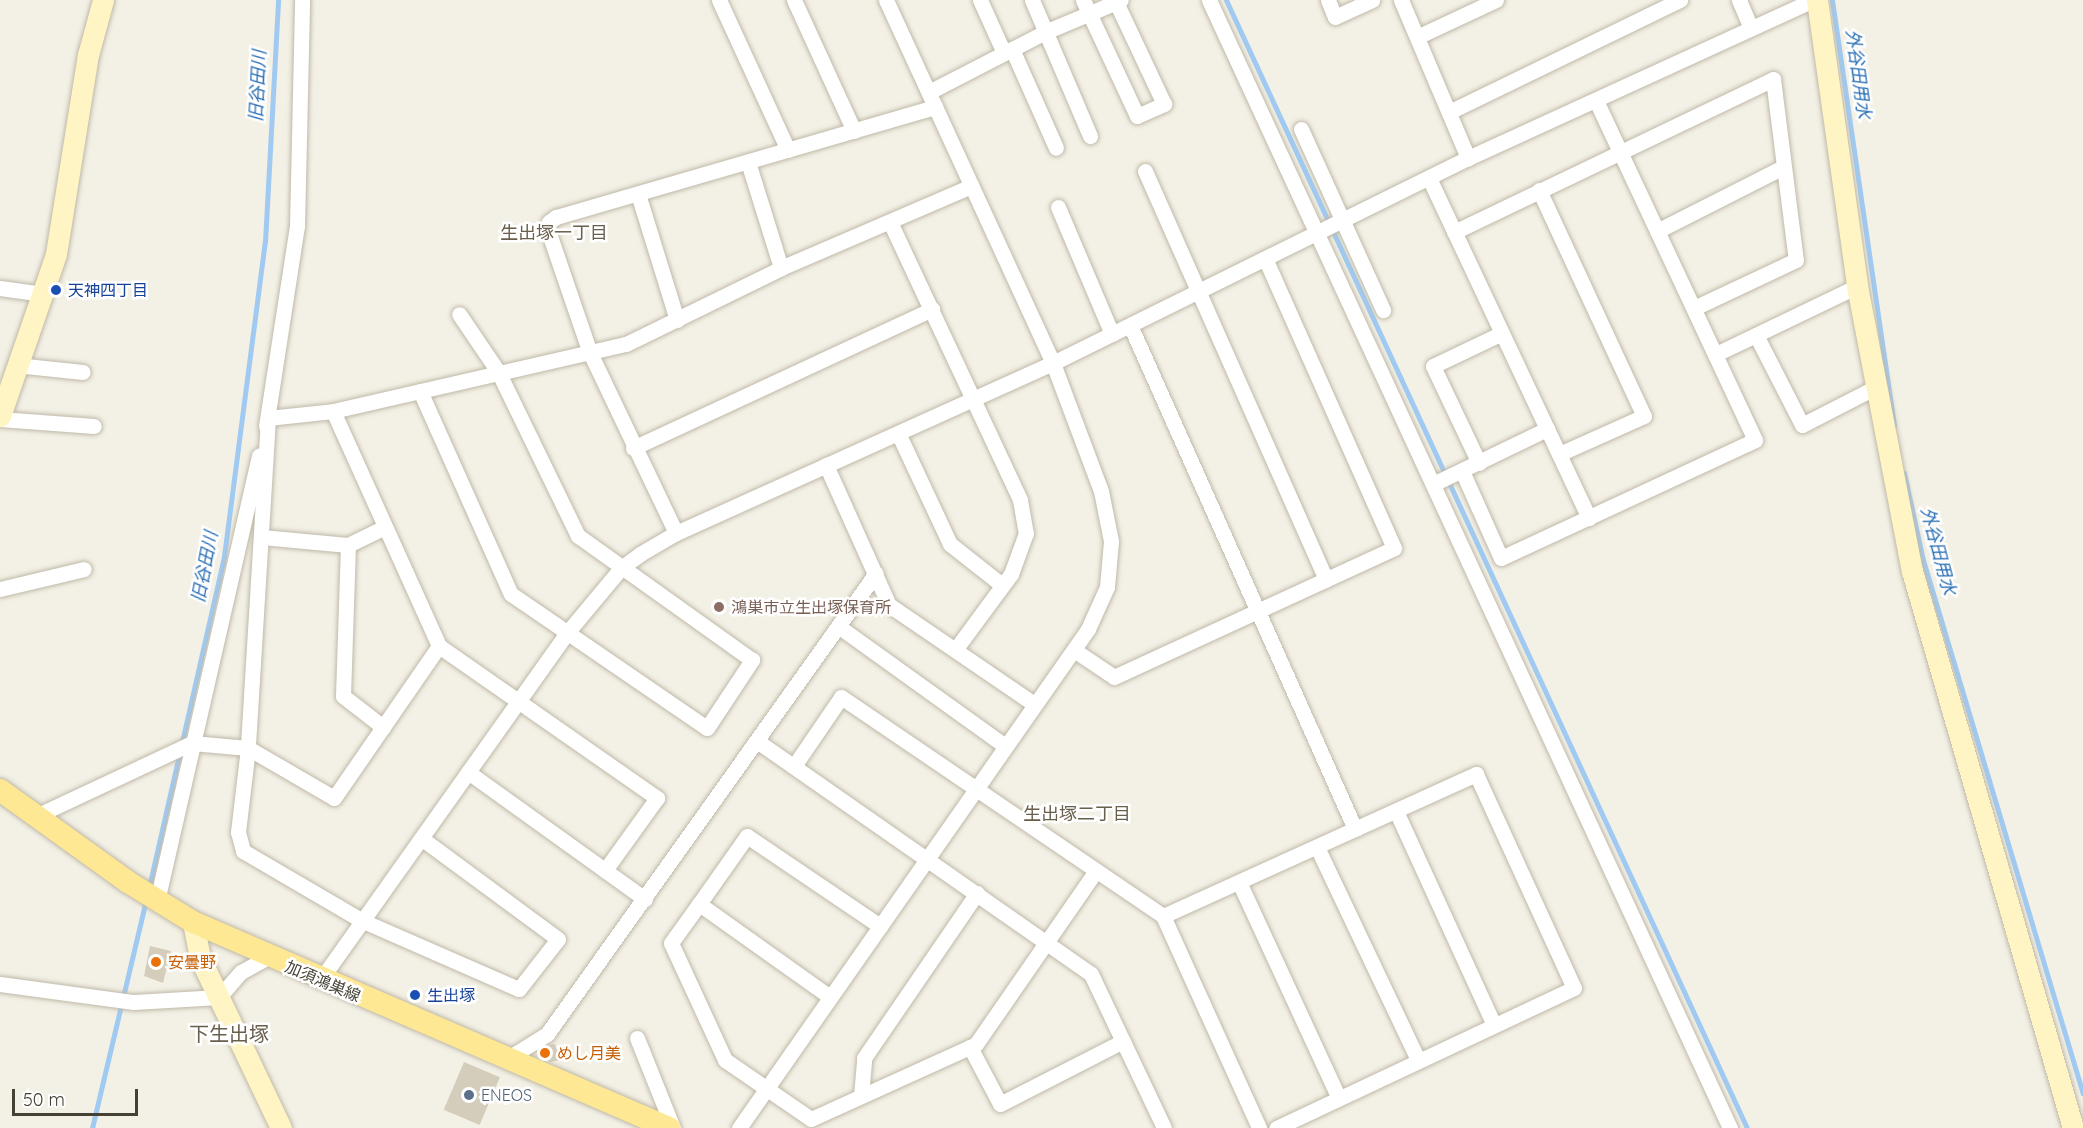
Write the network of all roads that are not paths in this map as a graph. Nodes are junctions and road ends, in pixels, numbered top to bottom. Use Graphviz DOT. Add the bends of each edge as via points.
graph roads {
  1 [pos="103,0"];
  2 [pos="302,0"];
  3 [pos="719,0"];
  4 [pos="794,0"];
  5 [pos="886,0"];
  6 [pos="980,0"];
  7 [pos="1032,0"];
  8 [pos="1083,0"];
  9 [pos="1209,0"];
  10 [pos="1328,0"];
  11 [pos="1372,0"];
  12 [pos="1401,0"];
  13 [pos="1495,0"];
  14 [pos="1680,0"];
  15 [pos="1738,0"];
  16 [pos="1815,0"];
  17 [pos="1118,1"];
  18 [pos="1090,16"];
  19 [pos="1751,28"];
  20 [pos="1045,32"];
  21 [pos="1419,36"];
  22 [pos="1008,51"];
  23 [pos="929,92"];
  24 [pos="1596,101"];
  25 [pos="935,106"];
  26 [pos="1449,112"];
  27 [pos="1301,129"];
  28 [pos="854,131"];
  29 [pos="1090,136"];
  30 [pos="1056,148"];
  31 [pos="788,150"];
  32 [pos="1618,152"];
  33 [pos="1468,158"];
  34 [pos="748,162"];
  35 [pos="1783,167"];
  36 [pos="1144,171"];
  37 [pos="1429,178"];
  38 [pos="971,186"];
  39 [pos="1539,190"];
  40 [pos="638,194"];
  41 [pos="1058,207"];
  42 [pos="1342,220"];
  43 [pos="890,222"];
  44 [pos="1657,231"];
  45 [pos="1454,232"];
  46 [pos="1316,233"];
  47 [pos="1265,258"];
  48 [pos="781,268"];
  49 [pos="1857,286"];
  50 [pos="0,288"];
  51 [pos="1195,292"];
  52 [pos="44,294"];
  53 [pos="1694,308"];
  54 [pos="932,309"];
  55 [pos="1383,310"];
  56 [pos="459,314"];
  57 [pos="676,320"];
  58 [pos="1130,325"];
  59 [pos="1502,333"];
  60 [pos="1112,334"];
  61 [pos="1756,334"];
  62 [pos="590,353"];
  63 [pos="1716,354"];
  64 [pos="1053,363"];
  65 [pos="16,365"];
  66 [pos="83,372"];
  67 [pos="499,372"];
  68 [pos="1876,387"];
  69 [pos="420,391"];
  70 [pos="975,398"];
  71 [pos="333,411"];
  72 [pos="0,417"];
  73 [pos="268,418"];
  74 [pos="94,426"];
  75 [pos="1547,429"];
  76 [pos="898,433"];
  77 [pos="633,448"];
  78 [pos="1559,454"];
  79 [pos="1479,463"];
  80 [pos="826,465"];
  81 [pos="1462,471"];
  82 [pos="1433,484"];
  83 [pos="1589,518"];
  84 [pos="385,527"];
  85 [pos="676,533"];
  86 [pos="261,537"];
  87 [pos="348,546"];
  88 [pos="621,568"];
  89 [pos="84,569"];
  90 [pos="876,573"];
  91 [pos="1326,580"];
  92 [pos="1002,585"];
  93 [pos="0,589"];
  94 [pos="1258,612"];
  95 [pos="838,626"];
  96 [pos="566,634"];
  97 [pos="439,646"];
  98 [pos="955,650"];
  99 [pos="1074,650"];
  100 [pos="517,701"];
  101 [pos="1034,704"];
  102 [pos="383,727"];
  103 [pos="757,741"];
  104 [pos="192,743"];
  105 [pos="1005,746"];
  106 [pos="248,748"];
  107 [pos="794,766"];
  108 [pos="468,772"];
  109 [pos="0,790"];
  110 [pos="976,790"];
  111 [pos="1396,811"];
  112 [pos="36,816"];
  113 [pos="1355,829"];
  114 [pos="421,838"];
  115 [pos="1317,847"];
  116 [pos="927,857"];
  117 [pos="605,870"];
  118 [pos="1096,871"];
  119 [pos="1239,882"];
  120 [pos="977,892"];
  121 [pos="645,899"];
  122 [pos="157,901"];
  123 [pos="699,904"];
  124 [pos="1163,916"];
  125 [pos="363,921"];
  126 [pos="193,922"];
  127 [pos="880,926"];
  128 [pos="1048,943"];
  129 [pos="268,957"];
  130 [pos="321,979"];
  131 [pos="0,984"];
  132 [pos="219,997"];
  133 [pos="830,997"];
  134 [pos="1494,1025"];
  135 [pos="637,1038"];
  136 [pos="1123,1041"];
  137 [pos="970,1047"];
  138 [pos="507,1059"];
  139 [pos="1418,1060"];
  140 [pos="766,1090"];
  141 [pos="861,1096"];
  142 [pos="1339,1098"];
  143 [pos="281,1128"];
  144 [pos="671,1128"];
  145 [pos="739,1128"];
  146 [pos="1164,1128"];
  147 [pos="1259,1128"];
  148 [pos="1276,1128"];
  149 [pos="1730,1128"];
  150 [pos="2073,1128"];
  1 -- 52 [label="street" via="88,55 67,203"];
  2 -- 73 [label="street" via="297,226"];
  3 -- 31 [label="street"];
  4 -- 28 [label="street"];
  5 -- 23 [label="street"];
  6 -- 22 [label="street"];
  7 -- 20 [label="street"];
  8 -- 18 [label="street"];
  9 -- 46 [label="street"];
  10 -- 11 [label="street" via="1335,17"];
  12 -- 21 [label="street"];
  13 -- 21 [label="street"];
  14 -- 26 [label="street"];
  15 -- 19 [label="street"];
  16 -- 19 [label="street"];
  16 -- 49 [label="street"];
  17 -- 18 [label="street"];
  17 -- 18 [label="street" via="1164,104 1137,116"];
  18 -- 20 [label="street"];
  19 -- 24 [label="street"];
  20 -- 22 [label="street"];
  20 -- 29 [label="street"];
  21 -- 26 [label="street"];
  22 -- 23 [label="street"];
  22 -- 30 [label="street"];
  23 -- 25 [label="street"];
  24 -- 32 [label="street"];
  24 -- 33 [label="street"];
  25 -- 28 [label="street"];
  25 -- 38 [label="street"];
  26 -- 33 [label="street"];
  27 -- 42 [label="street"];
  28 -- 31 [label="street"];
  31 -- 34 [label="street"];
  32 -- 35 [label="street" via="1773,80"];
  32 -- 39 [label="street"];
  32 -- 44 [label="street"];
  33 -- 37 [label="street"];
  34 -- 40 [label="street"];
  34 -- 48 [label="street"];
  35 -- 44 [label="street"];
  35 -- 53 [label="street" via="1796,260"];
  36 -- 51 [label="street"];
  37 -- 42 [label="street"];
  37 -- 45 [label="street"];
  38 -- 43 [label="street"];
  38 -- 64 [label="street"];
  39 -- 45 [label="street"];
  39 -- 78 [label="street" via="1644,416"];
  40 -- 57 [label="street"];
  40 -- 62 [label="street" via="549,222 548,231"];
  41 -- 60 [label="street"];
  42 -- 46 [label="street"];
  42 -- 55 [label="street"];
  43 -- 48 [label="street"];
  43 -- 54 [label="street"];
  44 -- 53 [label="street"];
  45 -- 59 [label="street"];
  46 -- 47 [label="street"];
  46 -- 82 [label="street"];
  47 -- 51 [label="street"];
  47 -- 91 [label="street" via="1394,548"];
  48 -- 57 [label="street"];
  49 -- 61 [label="street"];
  49 -- 68 [label="street"];
  50 -- 52 [label="street"];
  51 -- 58 [label="street"];
  51 -- 91 [label="street"];
  52 -- 65 [label="street"];
  53 -- 63 [label="street"];
  54 -- 70 [label="street"];
  54 -- 77 [label="street"];
  56 -- 67 [label="street"];
  57 -- 62 [label="street" via="626,344"];
  58 -- 60 [label="street"];
  58 -- 94 [label="street"];
  59 -- 75 [label="street"];
  59 -- 79 [label="street" via="1433,366"];
  60 -- 64 [label="street"];
  61 -- 63 [label="street"];
  61 -- 68 [label="street" via="1802,425"];
  62 -- 67 [label="street"];
  62 -- 77 [label="street"];
  63 -- 83 [label="street" via="1755,440"];
  64 -- 70 [label="street"];
  64 -- 99 [label="street" via="1101,491 1111,541 1107,587"];
  65 -- 66 [label="street"];
  65 -- 72 [label="street"];
  67 -- 69 [label="street"];
  67 -- 88 [label="street" via="578,536"];
  68 -- 150 [label="street" via="1911,571"];
  69 -- 71 [label="street"];
  69 -- 96 [label="street" via="511,594"];
  70 -- 76 [label="street"];
  70 -- 92 [label="street" via="1020,500 1026,533"];
  71 -- 73 [label="street"];
  71 -- 84 [label="street"];
  72 -- 74 [label="street"];
  73 -- 86 [label="street"];
  73 -- 104 [label="street"];
  75 -- 78 [label="street"];
  75 -- 79 [label="street"];
  76 -- 80 [label="street"];
  76 -- 92 [label="street" via="950,544"];
  77 -- 85 [label="street"];
  78 -- 83 [label="street"];
  79 -- 81 [label="street"];
  80 -- 85 [label="street"];
  80 -- 90 [label="street"];
  81 -- 82 [label="street"];
  81 -- 83 [label="street" via="1501,558"];
  82 -- 149 [label="street"];
  84 -- 87 [label="street"];
  84 -- 97 [label="street"];
  85 -- 88 [label="street"];
  86 -- 87 [label="street"];
  86 -- 106 [label="street"];
  87 -- 102 [label="street" via="343,696"];
  88 -- 96 [label="street"];
  88 -- 96 [label="street" via="752,660 707,728"];
  89 -- 93 [label="street"];
  90 -- 95 [label="street"];
  90 -- 98 [label="street" via="889,605"];
  91 -- 94 [label="street"];
  92 -- 98 [label="street"];
  94 -- 99 [label="street" via="1114,677"];
  94 -- 113 [label="street"];
  95 -- 103 [label="street"];
  95 -- 105 [label="street"];
  96 -- 100 [label="street"];
  97 -- 100 [label="street"];
  97 -- 102 [label="street"];
  98 -- 101 [label="street"];
  99 -- 101 [label="street"];
  100 -- 108 [label="street"];
  100 -- 117 [label="street" via="657,798"];
  101 -- 105 [label="street"];
  102 -- 106 [label="street" via="334,798"];
  103 -- 107 [label="street"];
  103 -- 121 [label="street"];
  104 -- 106 [label="street"];
  104 -- 112 [label="street"];
  104 -- 122 [label="street"];
  105 -- 110 [label="street"];
  106 -- 125 [label="street" via="238,832 243,851"];
  107 -- 110 [label="street" via="841,697"];
  107 -- 116 [label="street"];
  108 -- 114 [label="street"];
  108 -- 117 [label="street"];
  109 -- 112 [label="main road, 加須鴻巣線"];
  110 -- 116 [label="street"];
  110 -- 118 [label="street"];
  111 -- 113 [label="street"];
  111 -- 134 [label="street"];
  111 -- 134 [label="street" via="1476,774 1575,988"];
  112 -- 122 [label="main road, 加須鴻巣線"];
  113 -- 115 [label="street"];
  114 -- 125 [label="street"];
  114 -- 125 [label="street" via="558,939 519,989"];
  115 -- 119 [label="street"];
  115 -- 139 [label="street"];
  116 -- 120 [label="street"];
  116 -- 127 [label="street"];
  117 -- 121 [label="street"];
  118 -- 124 [label="street"];
  118 -- 128 [label="street"];
  119 -- 124 [label="street"];
  119 -- 142 [label="street"];
  120 -- 128 [label="street"];
  120 -- 141 [label="street" via="864,1058"];
  121 -- 138 [label="street" via="547,1034"];
  122 -- 126 [label="main road, 加須鴻巣線"];
  123 -- 127 [label="street" via="747,836"];
  123 -- 133 [label="street"];
  123 -- 140 [label="street" via="671,943 725,1060"];
  124 -- 147 [label="street"];
  125 -- 130 [label="street"];
  126 -- 129 [label="main road, 加須鴻巣線"];
  126 -- 132 [label="street" via="200,958"];
  127 -- 133 [label="street"];
  128 -- 136 [label="street" via="1091,974"];
  128 -- 137 [label="street"];
  129 -- 130 [label="main road, 加須鴻巣線"];
  129 -- 132 [label="street" via="241,972"];
  130 -- 138 [label="main road, 加須鴻巣線"];
  131 -- 132 [label="street" via="134,1002"];
  132 -- 143 [label="street"];
  133 -- 140 [label="street"];
  134 -- 139 [label="street"];
  135 -- 144 [label="street"];
  136 -- 137 [label="street" via="1000,1104"];
  136 -- 146 [label="street"];
  137 -- 141 [label="street"];
  138 -- 144 [label="main road, 加須鴻巣線"];
  139 -- 142 [label="street"];
  140 -- 141 [label="street" via="811,1119"];
  140 -- 145 [label="street"];
  142 -- 148 [label="street"];
}
